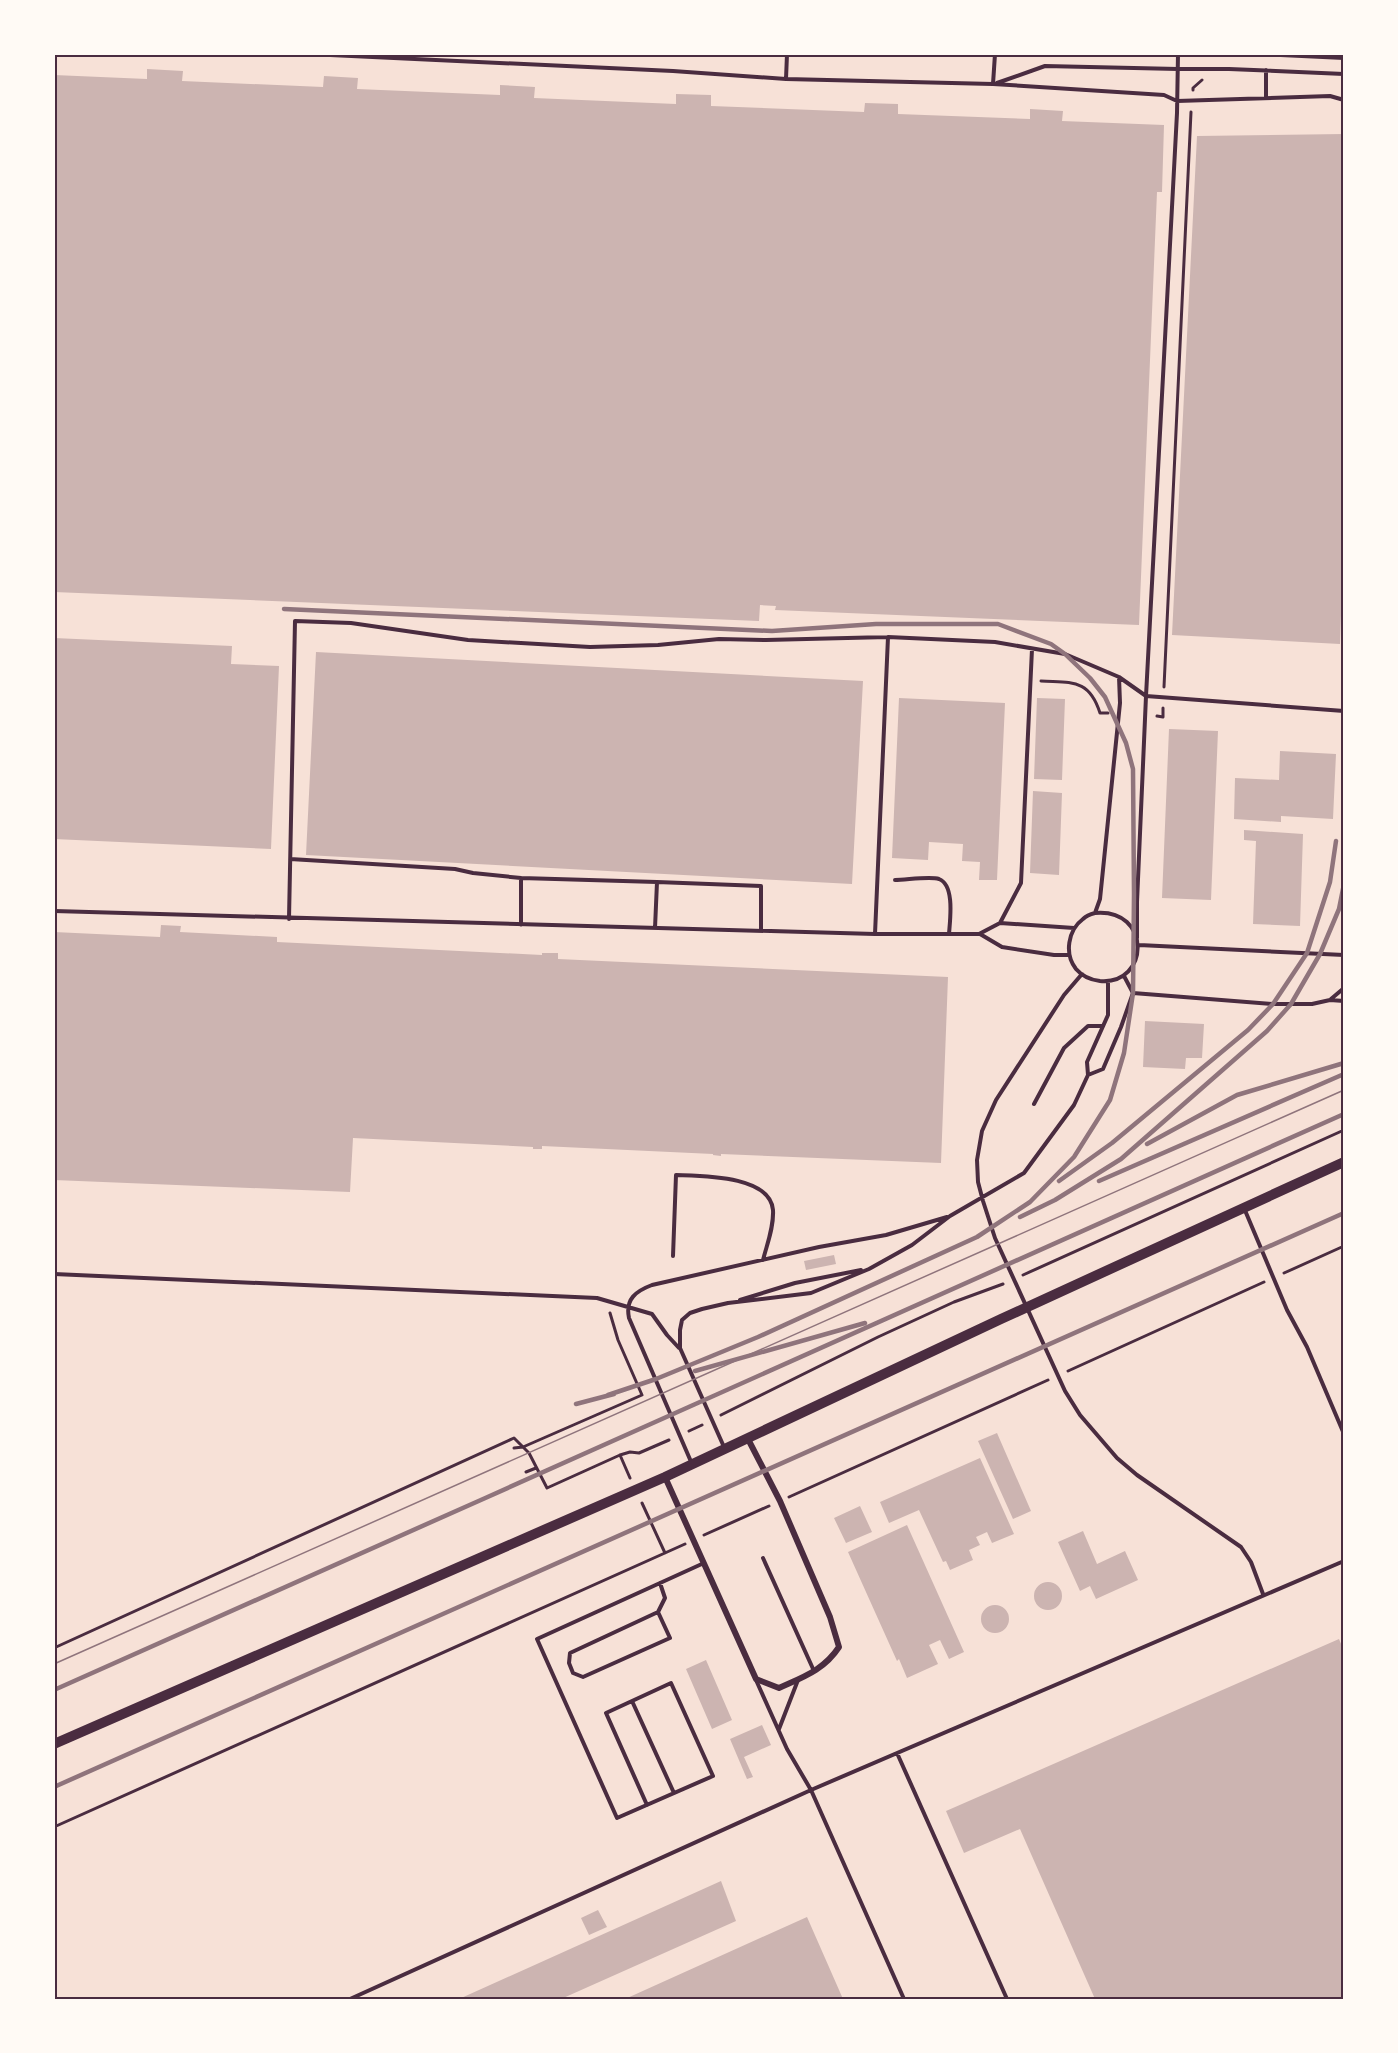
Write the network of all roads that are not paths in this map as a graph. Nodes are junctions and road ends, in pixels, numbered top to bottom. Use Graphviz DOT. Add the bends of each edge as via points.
graph roads {
  1 [pos="309,54"];
  2 [pos="787,54"];
  3 [pos="995,54"];
  4 [pos="1178,54"];
  5 [pos="1258,54"];
  6 [pos="1344,58"];
  7 [pos="1178,69"];
  8 [pos="1266,70"];
  9 [pos="1344,74"];
  10 [pos="786,79"];
  11 [pos="993,84"];
  12 [pos="1266,98"];
  13 [pos="1344,100"];
  14 [pos="1177,101"];
  15 [pos="888,637"];
  16 [pos="1032,649"];
  17 [pos="1119,677"];
  18 [pos="1146,696"];
  19 [pos="1344,711"];
  20 [pos="290,860"];
  21 [pos="522,878"];
  22 [pos="895,880"];
  23 [pos="657,882"];
  24 [pos="54,911"];
  25 [pos="1095,913"];
  26 [pos="289,919"];
  27 [pos="1000,923"];
  28 [pos="521,925"];
  29 [pos="655,928"];
  30 [pos="1074,928"];
  31 [pos="761,931"];
  32 [pos="875,934"];
  33 [pos="950,934"];
  34 [pos="979,934"];
  35 [pos="1137,938"];
  36 [pos="1138,945"];
  37 [pos="1069,955"];
  38 [pos="1344,955"];
  39 [pos="1082,974"];
  40 [pos="1124,975"];
  41 [pos="1108,982"];
  42 [pos="1344,988"];
  43 [pos="1133,993"];
  44 [pos="1330,999"];
  45 [pos="1344,1001"];
  46 [pos="1103,1026"];
  47 [pos="1088,1075"];
  48 [pos="1034,1104"];
  49 [pos="1344,1161"];
  50 [pos="1244,1208"];
  51 [pos="950,1216"];
  52 [pos="673,1256"];
  53 [pos="763,1260"];
  54 [pos="869,1269"];
  55 [pos="54,1274"];
  56 [pos="728,1303"];
  57 [pos="627,1307"];
  58 [pos="680,1348"];
  59 [pos="1344,1434"];
  60 [pos="748,1439"];
  61 [pos="725,1450"];
  62 [pos="693,1465"];
  63 [pos="665,1478"];
  64 [pos="763,1558"];
  65 [pos="1344,1561"];
  66 [pos="704,1563"];
  67 [pos="660,1583"];
  68 [pos="1263,1594"];
  69 [pos="658,1612"];
  70 [pos="814,1672"];
  71 [pos="756,1679"];
  72 [pos="799,1679"];
  73 [pos="632,1701"];
  74 [pos="778,1730"];
  75 [pos="54,1744"];
  76 [pos="897,1753"];
  77 [pos="811,1790"];
  78 [pos="674,1793"];
  79 [pos="647,1805"];
  80 [pos="350,1999"];
  81 [pos="904,1999"];
  82 [pos="1007,1999"];
  1 -- 10 [label="lane"];
  2 -- 10 [label="lane"];
  3 -- 11 [label="lane"];
  4 -- 7 [label="lane"];
  5 -- 6 [label="lane"];
  7 -- 8 [label="lane"];
  7 -- 11 [label="lane" via="1045,66"];
  7 -- 14 [label="lane"];
  8 -- 9 [label="lane"];
  8 -- 12 [label="lane"];
  10 -- 11 [label="lane"];
  11 -- 14 [label="lane" via="1164,95"];
  12 -- 13 [label="lane" via="1330,96"];
  12 -- 14 [label="lane"];
  14 -- 18 [label="lane"];
  15 -- 16 [label="lane" via="995,642"];
  15 -- 20 [label="lane" via="719,639 590,647 468,640 351,623 295,621"];
  15 -- 32 [label="lane"];
  16 -- 17 [label="lane" via="1065,654"];
  16 -- 27 [label="lane" via="1021,883"];
  17 -- 18 [label="lane"];
  17 -- 25 [label="lane" via="1120,703 1100,899"];
  18 -- 19 [label="lane"];
  18 -- 35 [label="lane"];
  20 -- 21 [label="lane" via="455,869"];
  20 -- 26 [label="lane"];
  21 -- 23 [label="lane"];
  21 -- 28 [label="lane"];
  22 -- 33 [label="lane" via="939,879 947,885"];
  23 -- 29 [label="lane"];
  23 -- 31 [label="lane" via="761,886"];
  24 -- 26 [label="lane"];
  25 -- 30 [label="lane"];
  25 -- 35 [label="lane" via="1116,914 1125,919"];
  26 -- 28 [label="lane"];
  27 -- 30 [label="lane"];
  27 -- 34 [label="lane"];
  28 -- 29 [label="lane"];
  29 -- 31 [label="lane"];
  30 -- 37 [label="lane"];
  31 -- 32 [label="lane"];
  32 -- 33 [label="lane"];
  33 -- 34 [label="lane"];
  34 -- 37 [label="lane" via="1002,947"];
  35 -- 36 [label="lane"];
  36 -- 38 [label="lane"];
  36 -- 40 [label="lane" via="1137,957"];
  37 -- 39 [label="lane"];
  39 -- 41 [label="lane" via="1094,981"];
  39 -- 68 [label="lane" via="1064,995 996,1100 982,1131 977,1160 983,1201 995,1238 1065,1391 1080,1415 1137,1475 1240,1547 1251,1562"];
  40 -- 41 [label="lane"];
  40 -- 43 [label="lane"];
  41 -- 46 [label="lane" via="1108,1016"];
  42 -- 44 [label="lane"];
  43 -- 44 [label="lane" via="1273,1004 1312,1004"];
  43 -- 47 [label="lane" via="1103,1069"];
  44 -- 45 [label="lane"];
  46 -- 47 [label="lane" via="1087,1062"];
  46 -- 48 [label="lane" via="1088,1026 1064,1048"];
  47 -- 51 [label="lane" via="1074,1105 1024,1173"];
  49 -- 50 [label="street"];
  50 -- 59 [label="lane"];
  50 -- 60 [label="street"];
  51 -- 53 [label="lane"];
  51 -- 54 [label="lane" via="912,1245"];
  52 -- 53 [label="lane" via="676,1175 724,1177 756,1188 770,1199 772,1225"];
  53 -- 57 [label="lane" via="652,1285 637,1292"];
  54 -- 56 [label="lane" via="807,1280"];
  54 -- 56 [label="lane" via="811,1293"];
  55 -- 57 [label="lane" via="555,1295 607,1300"];
  56 -- 58 [label="lane" via="690,1313 682,1320"];
  57 -- 58 [label="lane" via="652,1314"];
  57 -- 62 [label="lane" via="628,1318"];
  58 -- 61 [label="lane"];
  60 -- 61 [label="street"];
  60 -- 70 [label="street" via="780,1501 839,1647"];
  61 -- 62 [label="street"];
  62 -- 63 [label="street"];
  63 -- 66 [label="street"];
  63 -- 75 [label="street"];
  64 -- 70 [label="lane"];
  65 -- 68 [label="lane"];
  66 -- 67 [label="lane"];
  66 -- 71 [label="street"];
  67 -- 69 [label="lane" via="665,1598"];
  67 -- 79 [label="lane" via="537,1640 618,1818"];
  68 -- 76 [label="lane"];
  69 -- 69 [label="lane" via="570,1653 573,1673 584,1677 670,1638"];
  70 -- 72 [label="street"];
  71 -- 72 [label="street" via="779,1688"];
  71 -- 74 [label="lane"];
  72 -- 74 [label="lane"];
  73 -- 78 [label="lane"];
  73 -- 78 [label="lane" via="671,1683 713,1776"];
  73 -- 79 [label="lane" via="606,1713"];
  74 -- 77 [label="lane"];
  76 -- 77 [label="lane"];
  76 -- 82 [label="lane"];
  77 -- 80 [label="lane"];
  77 -- 81 [label="lane"];
  78 -- 79 [label="lane"];
}
